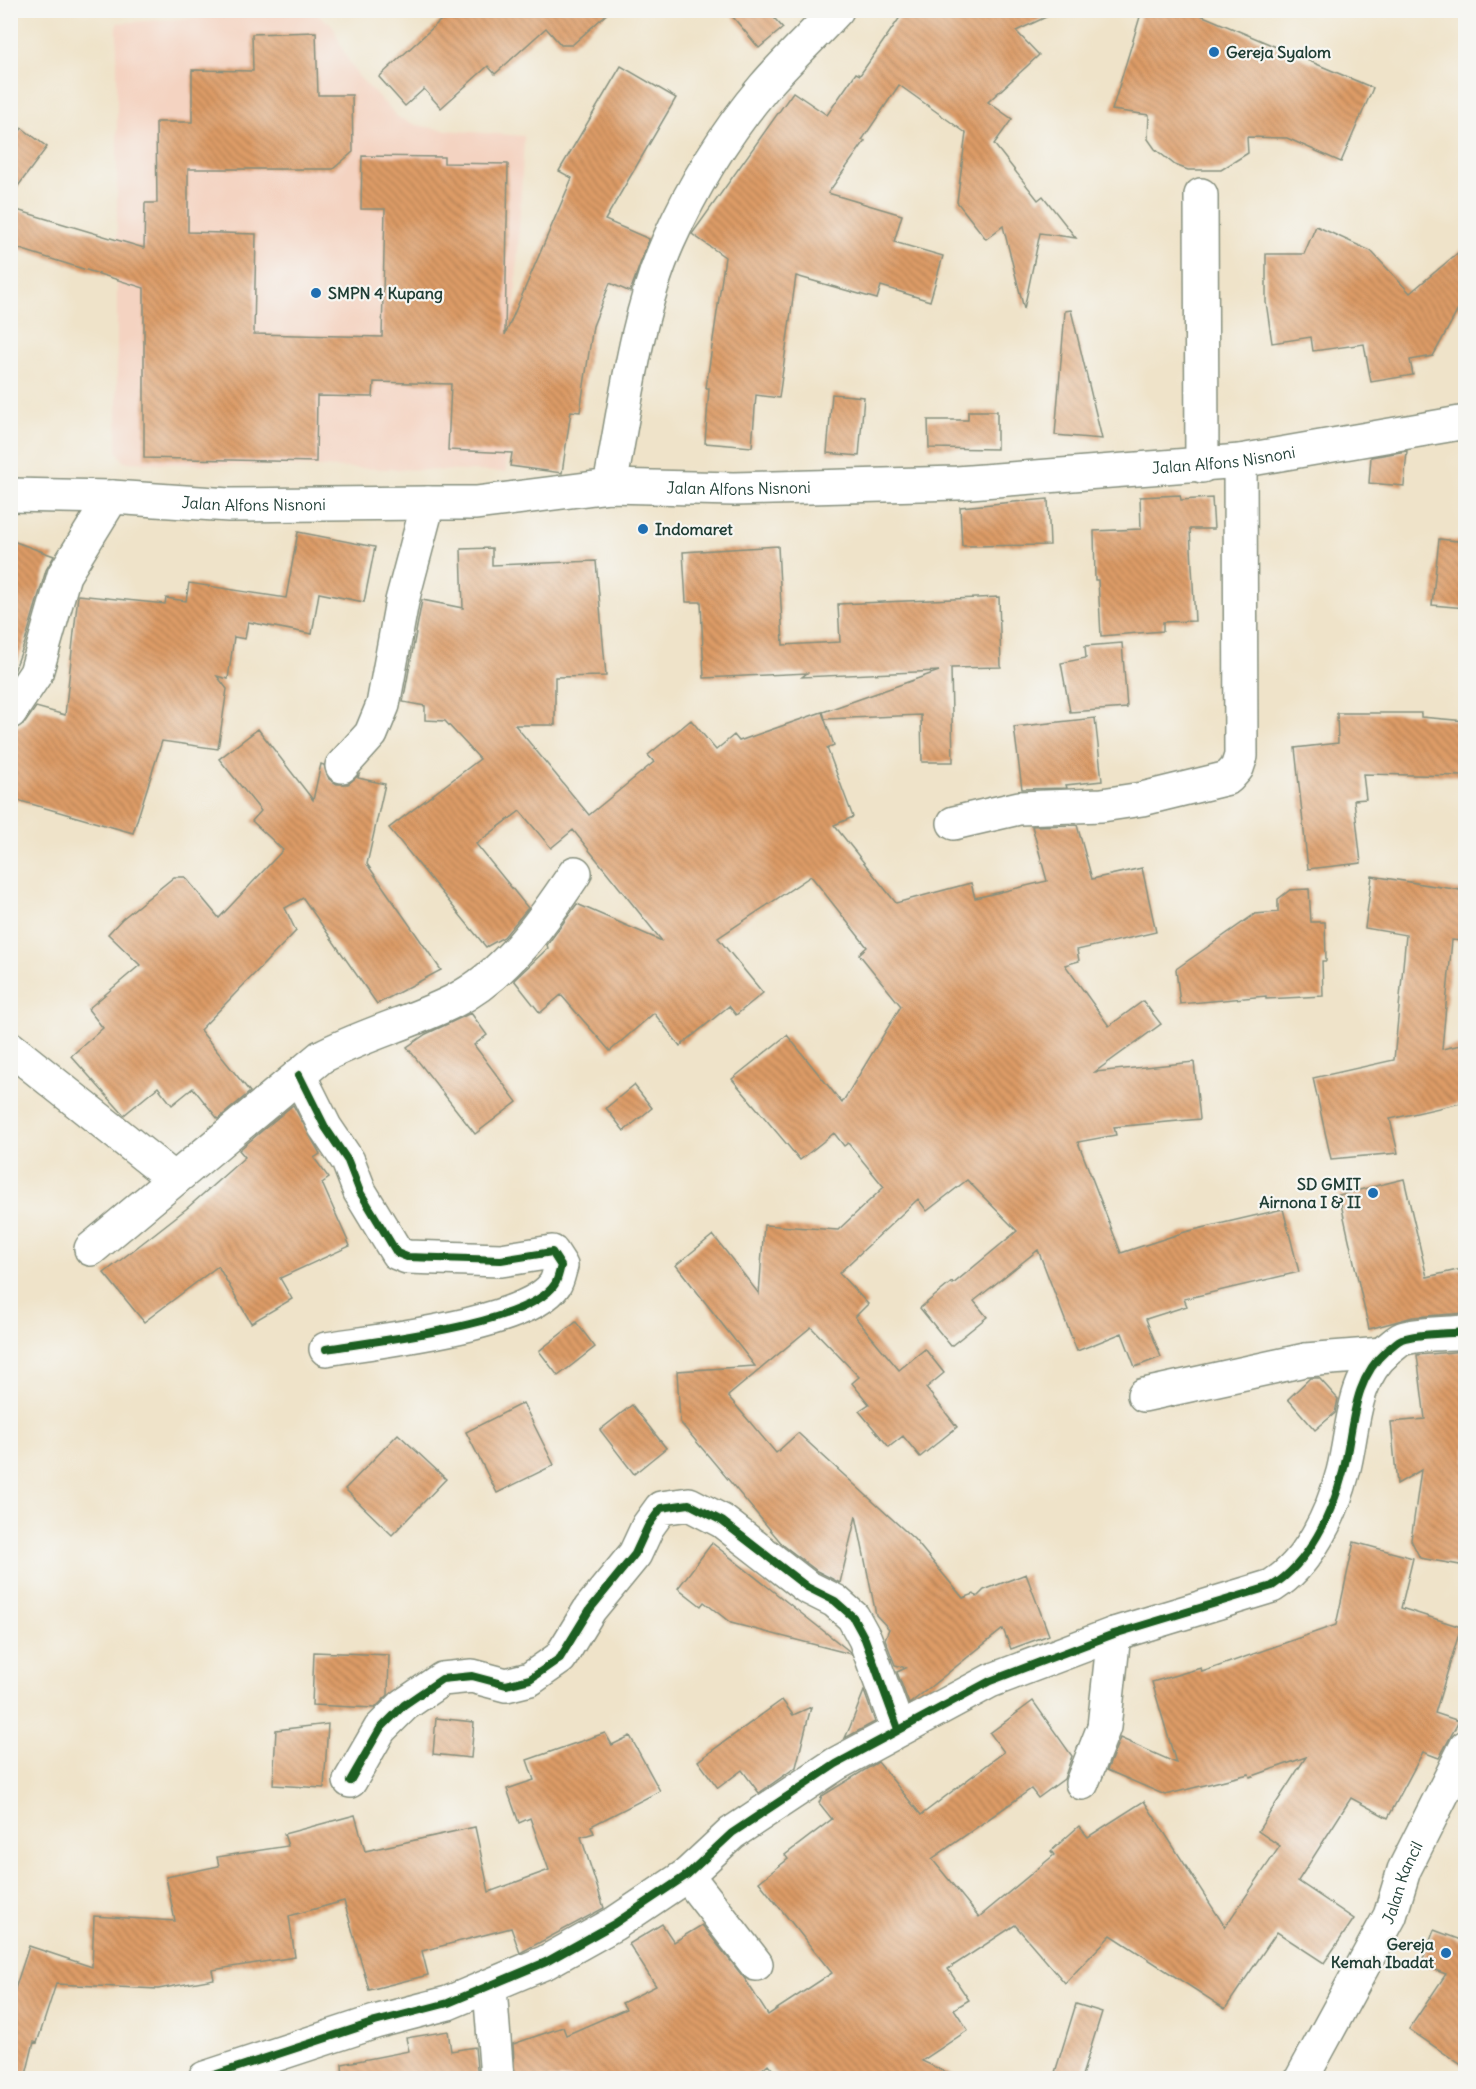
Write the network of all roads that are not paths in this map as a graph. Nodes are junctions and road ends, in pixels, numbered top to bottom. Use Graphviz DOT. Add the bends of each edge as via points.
graph roads {
  1 [pos="837,10"];
  2 [pos="1201,195"];
  3 [pos="1466,422"];
  4 [pos="1240,461"];
  5 [pos="1202,466"];
  6 [pos="610,486"];
  7 [pos="10,495"];
  8 [pos="112,497"];
  9 [pos="428,503"];
  10 [pos="10,712"];
  11 [pos="342,765"];
  12 [pos="954,824"];
  13 [pos="575,873"];
  14 [pos="10,1048"];
  15 [pos="299,1075"];
  16 [pos="174,1179"];
  17 [pos="91,1249"];
  18 [pos="1466,1332"];
  19 [pos="326,1349"];
  20 [pos="1383,1354"];
  21 [pos="1144,1395"];
  22 [pos="1114,1634"];
  23 [pos="898,1729"];
  24 [pos="1466,1747"];
  25 [pos="350,1781"];
  26 [pos="1082,1784"];
  27 [pos="687,1875"];
  28 [pos="756,1964"];
  29 [pos="490,1988"];
  30 [pos="206,2079"];
  31 [pos="497,2079"];
  32 [pos="1302,2079"];
  1 -- 6 [label="street" via="764,87 734,128 667,244 640,330"];
  2 -- 5 [label="street"];
  3 -- 4 [label="street, Jalan Alfons Nisnoni"];
  4 -- 5 [label="street, Jalan Alfons Nisnoni"];
  4 -- 12 [label="street" via="1241,756 1234,773 1228,778 1142,799 1102,805 1019,808"];
  5 -- 6 [label="street, Jalan Alfons Nisnoni" via="957,483 734,489"];
  6 -- 9 [label="street, Jalan Alfons Nisnoni" via="476,503"];
  7 -- 8 [label="street, Jalan Alfons Nisnoni"];
  8 -- 9 [label="street, Jalan Alfons Nisnoni" via="229,506"];
  8 -- 10 [label="street" via="64,574 36,672"];
  9 -- 11 [label="street" via="402,601 383,705 371,734"];
  13 -- 15 [label="street" via="530,938 488,978 454,1001 350,1042 321,1057"];
  14 -- 16 [label="street"];
  15 -- 16 [label="street"];
  15 -- 19 [label="street" via="397,1253 407,1257 501,1260 552,1252 561,1266 555,1285 508,1315"];
  16 -- 17 [label="street"];
  18 -- 20 [label="street" via="1401,1339"];
  20 -- 21 [label="street" via="1305,1360"];
  20 -- 22 [label="street" via="1366,1376 1358,1396 1343,1473 1323,1523 1303,1559 1286,1578 1272,1586"];
  22 -- 23 [label="street" via="990,1681"];
  22 -- 26 [label="street" via="1104,1726"];
  23 -- 25 [label="street" via="853,1617 722,1521 689,1504 661,1508 635,1554 590,1610 560,1658 530,1680 506,1685 472,1676 442,1679 404,1705 380,1729"];
  23 -- 27 [label="street" via="836,1764 732,1833"];
  24 -- 32 [label="street, Jalan Kancil" via="1404,1870 1390,1916"];
  27 -- 28 [label="street"];
  27 -- 29 [label="street" via="614,1924"];
  29 -- 30 [label="street"];
  29 -- 31 [label="street"];
}
